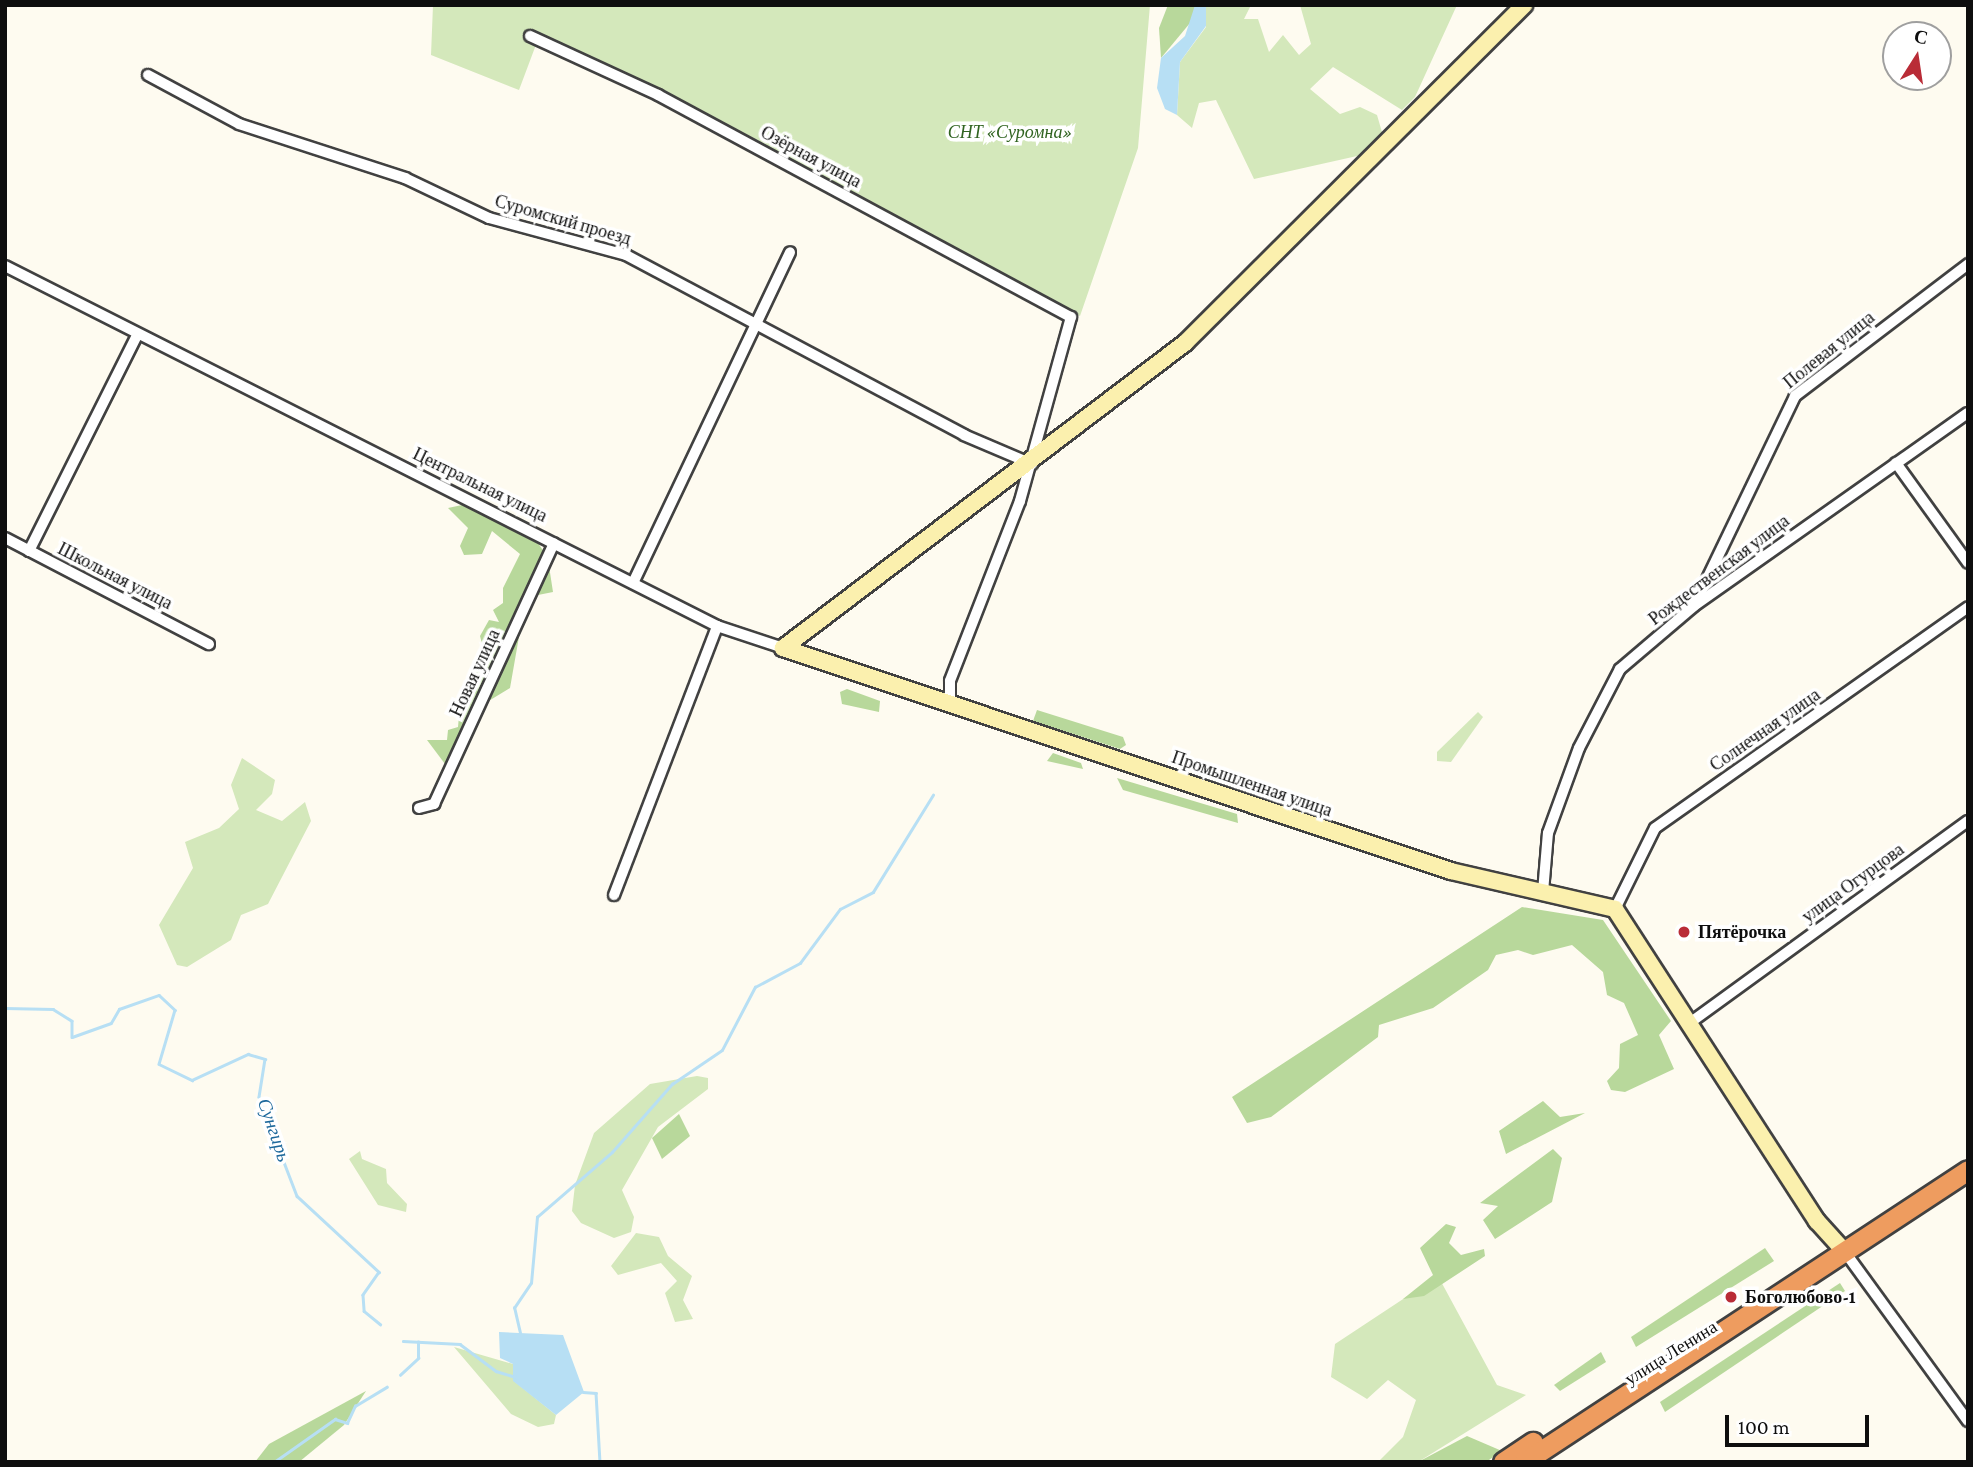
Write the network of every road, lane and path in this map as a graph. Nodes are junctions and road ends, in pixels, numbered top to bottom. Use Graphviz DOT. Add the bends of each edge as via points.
graph roads {
  1 [pos="1524,5"];
  2 [pos="530,36"];
  3 [pos="148,75"];
  4 [pos="790,252"];
  5 [pos="1968,264"];
  6 [pos="5,266"];
  7 [pos="754,320"];
  8 [pos="137,335"];
  9 [pos="1968,412"];
  10 [pos="1896,463"];
  11 [pos="1032,464"];
  12 [pos="5,538"];
  13 [pos="554,543"];
  14 [pos="29,551"];
  15 [pos="1968,563"];
  16 [pos="633,583"];
  17 [pos="1694,606"];
  18 [pos="1968,607"];
  19 [pos="717,626"];
  20 [pos="209,644"];
  21 [pos="783,648"];
  22 [pos="950,706"];
  23 [pos="419,808"];
  24 [pos="1968,821"];
  25 [pos="1543,892"];
  26 [pos="614,895"];
  27 [pos="1615,909"];
  28 [pos="1691,1022"];
  29 [pos="1968,1170"];
  30 [pos="1845,1252"];
  31 [pos="1968,1421"];
  32 [pos="1503,1462"];
  33 [pos="1524,1462"];
  1 -- 11 [label="street" via="1185,343"];
  2 -- 11 [label="street, Озёрная улица" via="658,95 1071,317"];
  3 -- 7 [label="street, Суромский проезд" via="239,124 405,178 489,218 626,255"];
  4 -- 7 [label="street"];
  5 -- 17 [label="street, Полевая улица" via="1795,396"];
  6 -- 8 [label="street, Центральная улица"];
  7 -- 11 [label="street, Суромский проезд" via="964,435"];
  7 -- 16 [label="street"];
  8 -- 13 [label="street, Центральная улица"];
  8 -- 14 [label="street"];
  9 -- 10 [label="street, Рождественская улица"];
  10 -- 15 [label="street"];
  10 -- 17 [label="street, Рождественская улица"];
  11 -- 21 [label="street"];
  11 -- 22 [label="street" via="950,681"];
  12 -- 14 [label="street, Школьная улица"];
  13 -- 16 [label="street, Центральная улица"];
  13 -- 23 [label="street, Новая улица" via="433,804"];
  14 -- 20 [label="street, Школьная улица"];
  16 -- 19 [label="street, Центральная улица"];
  17 -- 25 [label="street, Рождественская улица" via="1620,669 1579,748 1548,833"];
  18 -- 27 [label="street, Солнечная улица" via="1656,828"];
  19 -- 21 [label="street, Центральная улица"];
  19 -- 26 [label="street"];
  21 -- 22 [label="street, Центральная улица"];
  22 -- 25 [label="street, Промышленная улица" via="1451,871"];
  24 -- 28 [label="street, улица Огурцова"];
  25 -- 27 [label="street, Промышленная улица"];
  27 -- 28 [label="street"];
  28 -- 30 [label="street" via="1816,1222"];
  29 -- 30 [label="highway, улица Ленина"];
  30 -- 31 [label="street"];
  30 -- 32 [label="highway, улица Ленина" via="1737,1311"];
  30 -- 33 [label="highway, улица Ленина"];
}
